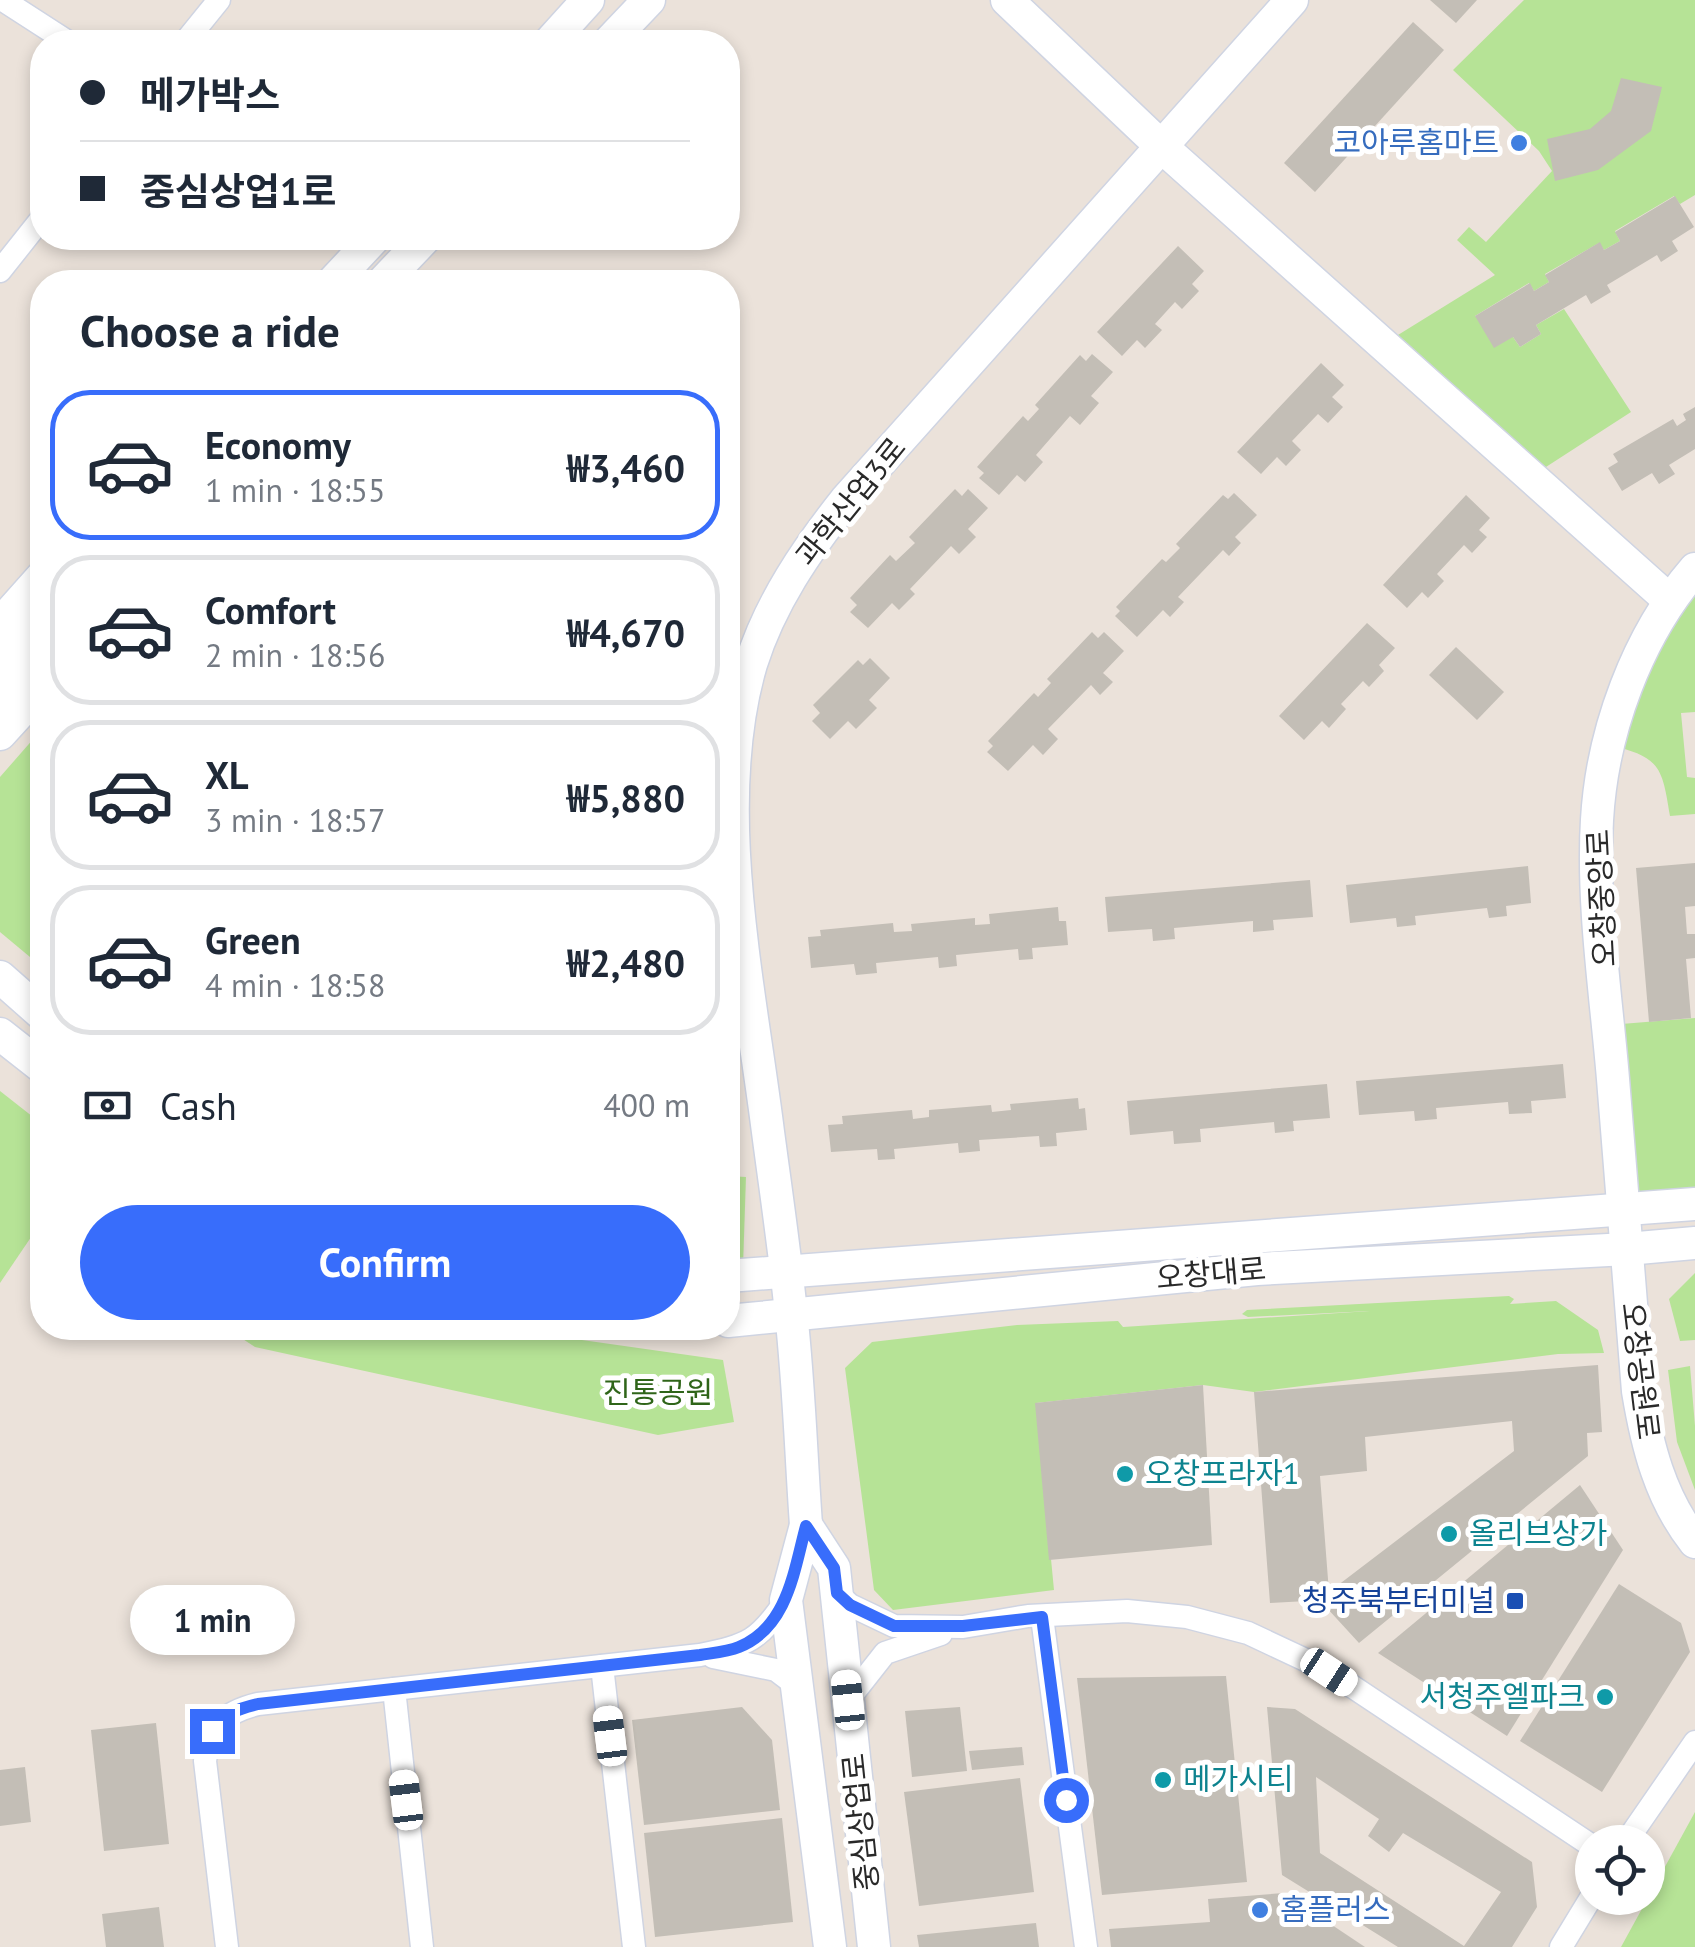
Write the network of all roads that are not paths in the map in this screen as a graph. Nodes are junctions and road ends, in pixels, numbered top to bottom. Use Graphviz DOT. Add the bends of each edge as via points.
graph roads {
  1 [pos="4,0"];
  2 [pos="219,0"];
  3 [pos="588,0"];
  4 [pos="649,0"];
  5 [pos="1007,0"];
  6 [pos="1292,0"];
  7 [pos="50,30"];
  8 [pos="195,30"];
  9 [pos="561,30"];
  10 [pos="620,30"];
  11 [pos="1162,147"];
  12 [pos="30,233"];
  13 [pos="363,250"];
  14 [pos="414,250"];
  15 [pos="0,270"];
  16 [pos="345,270"];
  17 [pos="394,270"];
  18 [pos="1695,569"];
  19 [pos="30,591"];
  20 [pos="1668,599"];
  21 [pos="0,624"];
  22 [pos="30,628"];
  23 [pos="0,662"];
  24 [pos="30,663"];
  25 [pos="0,696"];
  26 [pos="30,701"];
  27 [pos="0,734"];
  28 [pos="740,734"];
  29 [pos="0,976"];
  30 [pos="740,996"];
  31 [pos="30,1003"];
  32 [pos="0,1034"];
  33 [pos="30,1058"];
  34 [pos="1695,1204"];
  35 [pos="1625,1210"];
  36 [pos="1695,1242"];
  37 [pos="1627,1249"];
  38 [pos="786,1270"];
  39 [pos="740,1275"];
  40 [pos="792,1315"];
  41 [pos="740,1320"];
  42 [pos="806,1526"];
  43 [pos="1695,1542"];
  44 [pos="837,1593"];
  45 [pos="786,1600"];
  46 [pos="1042,1617"];
  47 [pos="963,1626"];
  48 [pos="700,1655"];
  49 [pos="602,1666"];
  50 [pos="797,1686"];
  51 [pos="394,1690"];
  52 [pos="848,1700"];
  53 [pos="1695,1742"];
  54 [pos="1638,1825"];
  55 [pos="1575,1835"];
  56 [pos="1581,1915"];
  57 [pos="226,1947"];
  58 [pos="422,1947"];
  59 [pos="634,1947"];
  60 [pos="830,1947"];
  61 [pos="874,1947"];
  62 [pos="1086,1947"];
  63 [pos="1562,1947"];
  1 -- 7 [label="street"];
  2 -- 8 [label="street"];
  3 -- 9 [label="street"];
  4 -- 10 [label="street"];
  5 -- 11 [label="street"];
  6 -- 11 [label="street, 과학산업3로"];
  11 -- 20 [label="street"];
  11 -- 28 [label="street, 과학산업3로" via="810,545 751,664"];
  12 -- 15 [label="street"];
  13 -- 16 [label="street"];
  14 -- 17 [label="street"];
  18 -- 20 [label="street, 오창중앙로"];
  19 -- 21 [label="street"];
  20 -- 35 [label="street, 오창중앙로" via="1625,691 1597,820"];
  22 -- 23 [label="street"];
  24 -- 25 [label="street"];
  26 -- 27 [label="street"];
  29 -- 31 [label="street"];
  30 -- 38 [label="street, 과학산업3로"];
  32 -- 33 [label="street"];
  34 -- 35 [label="street, 오창대로"];
  35 -- 37 [label="street, 오창중앙로"];
  35 -- 38 [label="street, 오창대로"];
  36 -- 37 [label="street, 오창대로"];
  37 -- 40 [label="street, 오창대로" via="1256,1269"];
  37 -- 43 [label="street, 오창공원로" via="1645,1430 1668,1497"];
  38 -- 39 [label="street, 오창대로"];
  38 -- 40 [label="street, 과학산업3로"];
  40 -- 41 [label="street, 오창대로"];
  40 -- 42 [label="street, 중심상업로"];
  42 -- 44 [label="street, 중심상업로" via="834,1568"];
  42 -- 45 [label="street, 중심상업로"];
  44 -- 47 [label="street" via="894,1626"];
  44 -- 52 [label="street, 중심상업로"];
  45 -- 48 [label="street" via="767,1629 739,1647"];
  45 -- 50 [label="street, 중심상업로"];
  46 -- 47 [label="street"];
  46 -- 55 [label="street" via="1127,1611 1248,1633 1329,1672"];
  46 -- 62 [label="street"];
  47 -- 52 [label="street" via="885,1653"];
  48 -- 49 [label="street"];
  48 -- 50 [label="street" via="776,1670"];
  49 -- 51 [label="street"];
  49 -- 59 [label="street"];
  50 -- 60 [label="street, 중심상업로"];
  51 -- 57 [label="street" via="236,1709 212,1731 205,1761"];
  51 -- 58 [label="street"];
  52 -- 61 [label="street, 중심상업로"];
  53 -- 54 [label="street"];
  56 -- 63 [label="street"];
}
